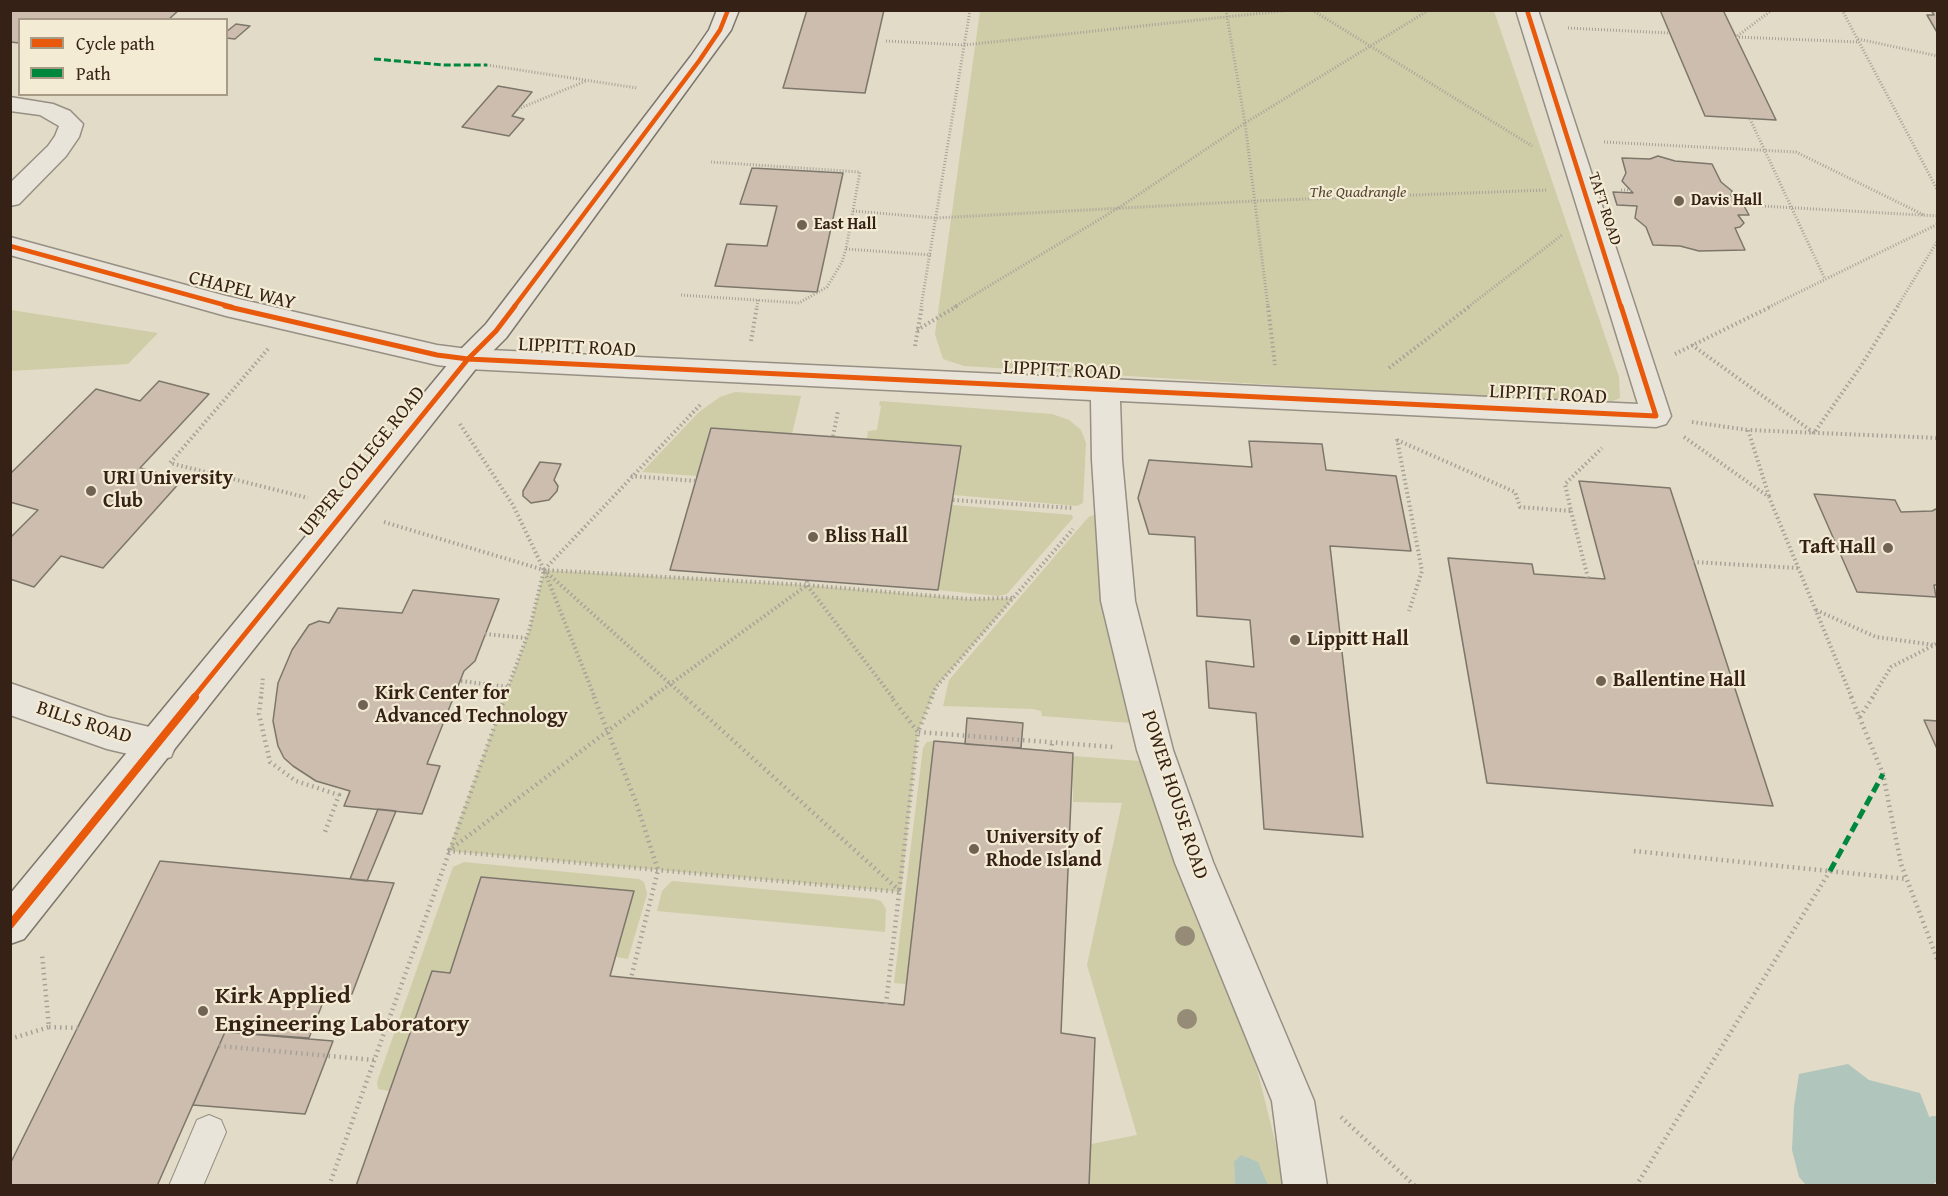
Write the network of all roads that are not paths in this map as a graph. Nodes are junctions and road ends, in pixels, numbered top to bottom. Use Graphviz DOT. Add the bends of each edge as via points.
graph roads {
  1 [pos="728,10"];
  2 [pos="1527,10"];
  3 [pos="10,104"];
  4 [pos="10,198"];
  5 [pos="10,246"];
  6 [pos="468,359"];
  7 [pos="1105,389"];
  8 [pos="1642,416"];
  9 [pos="10,699"];
  10 [pos="158,744"];
  11 [pos="10,926"];
  12 [pos="209,1132"];
  13 [pos="186,1185"];
  14 [pos="1305,1185"];
  1 -- 6 [label="street, UPPER COLLEGE ROAD" via="720,30 699,60 496,331"];
  2 -- 8 [label="street, TAFT ROAD" via="1642,373"];
  3 -- 4 [label="street" via="45,109 71,124 57,151"];
  5 -- 6 [label="street, CHAPEL WAY" via="226,306"];
  6 -- 7 [label="street, LIPPITT ROAD"];
  6 -- 10 [label="street, UPPER COLLEGE ROAD"];
  7 -- 8 [label="street, LIPPITT ROAD"];
  7 -- 14 [label="street, POWER HOUSE ROAD" via="1118,601 1155,750 1194,863 1293,1101"];
  9 -- 10 [label="street, BILLS ROAD" via="107,733"];
  10 -- 11 [label="street, UPPER COLLEGE ROAD"];
  12 -- 13 [label="lane"];
}
